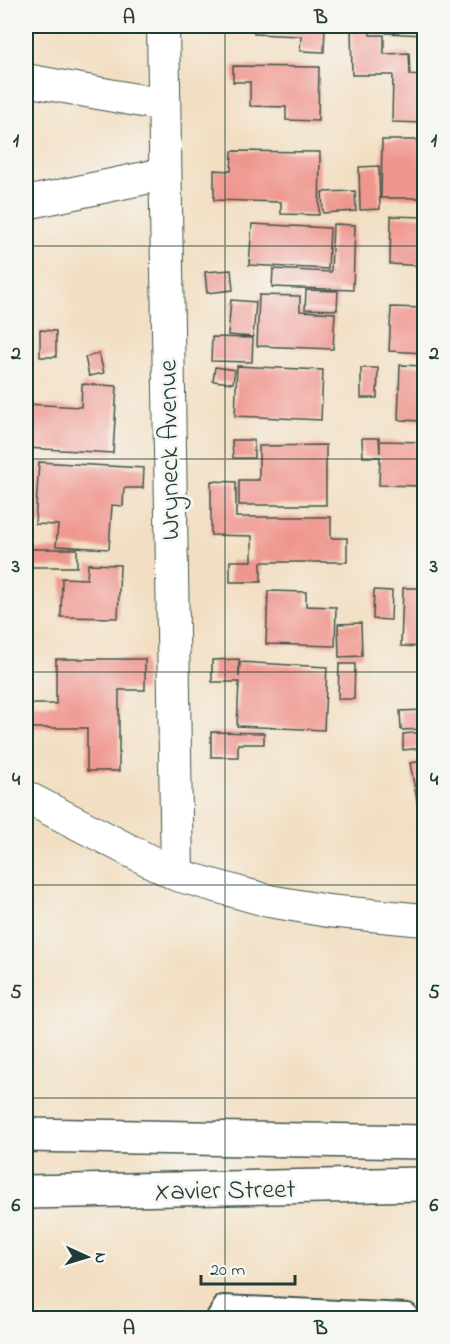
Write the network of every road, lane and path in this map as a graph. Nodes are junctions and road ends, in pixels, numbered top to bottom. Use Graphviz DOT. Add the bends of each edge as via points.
graph roads {
  1 [pos="163,26"];
  2 [pos="26,80"];
  3 [pos="164,105"];
  4 [pos="164,174"];
  5 [pos="26,203"];
  6 [pos="26,797"];
  7 [pos="177,875"];
  8 [pos="424,920"];
  9 [pos="26,1135"];
  10 [pos="424,1142"];
  11 [pos="424,1184"];
  12 [pos="26,1192"];
  13 [pos="408,1312"];
  14 [pos="214,1318"];
  1 -- 3 [label="street, Wryneck Avenue"];
  2 -- 3 [label="street"];
  3 -- 4 [label="street, Wryneck Avenue"];
  4 -- 5 [label="street"];
  4 -- 7 [label="street, Wryneck Avenue"];
  6 -- 7 [label="street"];
  7 -- 8 [label="street" via="293,905"];
  9 -- 10 [label="main road, Xavier Street"];
  11 -- 12 [label="main road, Xavier Street"];
  13 -- 14 [label="lane" via="223,1304"];
}
